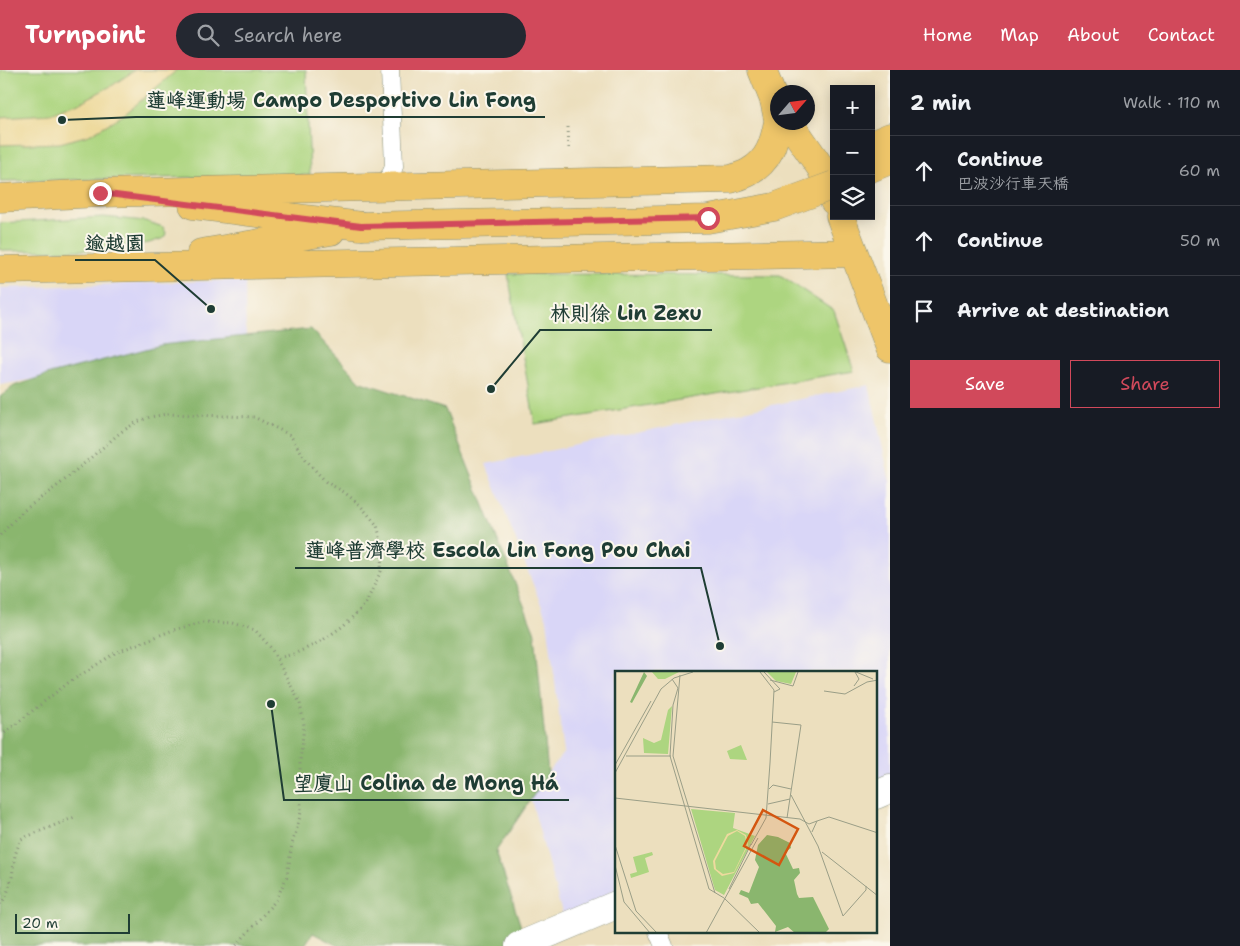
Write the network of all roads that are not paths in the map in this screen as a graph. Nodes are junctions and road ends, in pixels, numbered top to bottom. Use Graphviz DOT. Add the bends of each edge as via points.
graph roads {
  1 [pos="390,70"];
  2 [pos="762,70"];
  3 [pos="770,92"];
  4 [pos="775,130"];
  5 [pos="796,130"];
  6 [pos="890,137"];
  7 [pos="875,143"];
  8 [pos="890,160"];
  9 [pos="875,166"];
  10 [pos="830,172"];
  11 [pos="373,187"];
  12 [pos="100,193"];
  13 [pos="0,198"];
  14 [pos="842,220"];
  15 [pos="361,226"];
  16 [pos="857,261"];
  17 [pos="106,269"];
  18 [pos="0,270"];
  19 [pos="890,348"];
  20 [pos="890,789"];
  21 [pos="878,794"];
  22 [pos="615,905"];
  23 [pos="659,934"];
  24 [pos="519,946"];
  25 [pos="664,946"];
  1 -- 11 [label="lane" via="394,166 384,182"];
  2 -- 3 [label="main road"];
  4 -- 11 [label="main road" via="774,141 765,159 749,172 731,179"];
  5 -- 10 [label="main road"];
  6 -- 7 [label="main road"];
  8 -- 9 [label="main road"];
  10 -- 15 [label="main road, bridge" via="774,207 708,218"];
  11 -- 12 [label="main road"];
  12 -- 13 [label="main road"];
  12 -- 15 [label="main road"];
  14 -- 16 [label="main road"];
  15 -- 17 [label="main road"];
  16 -- 17 [label="main road"];
  16 -- 19 [label="main road"];
  17 -- 18 [label="main road"];
  20 -- 21 [label="street"];
  22 -- 24 [label="street"];
  23 -- 25 [label="lane"];
}
